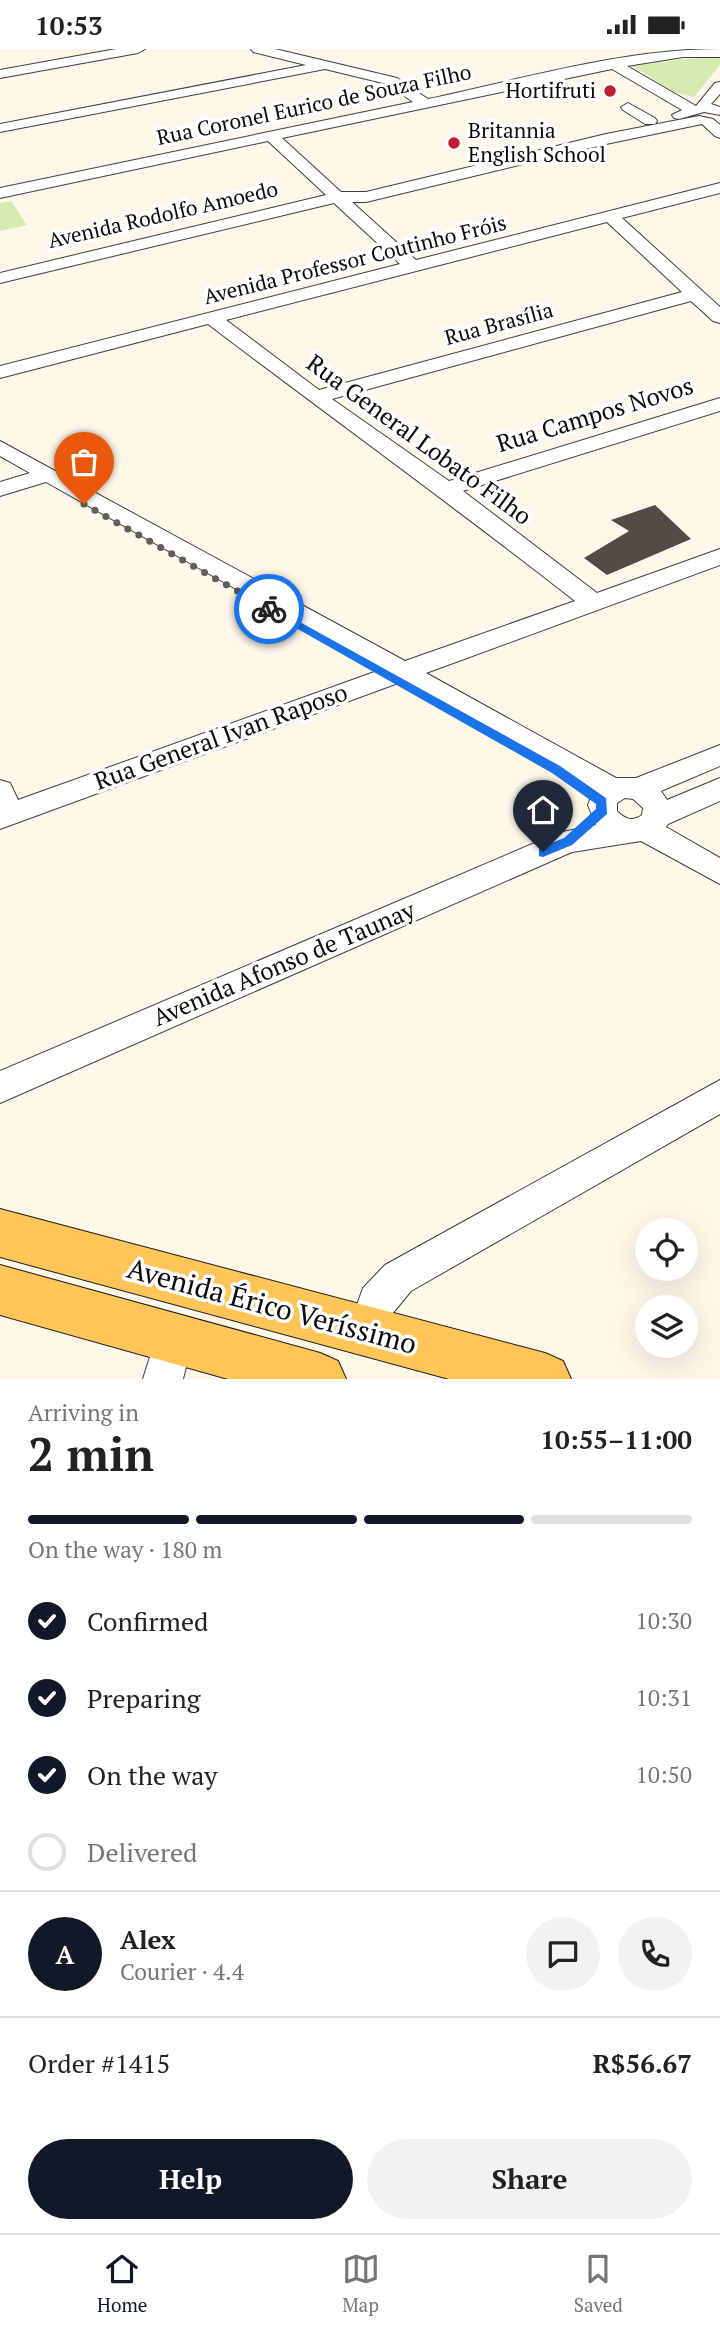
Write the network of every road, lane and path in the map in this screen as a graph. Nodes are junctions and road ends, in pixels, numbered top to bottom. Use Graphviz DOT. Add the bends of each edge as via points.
graph roads {
  1 [pos="138,49"];
  2 [pos="258,49"];
  3 [pos="720,53"];
  4 [pos="571,58"];
  5 [pos="614,64"];
  6 [pos="325,65"];
  7 [pos="589,70"];
  8 [pos="0,73"];
  9 [pos="568,74"];
  10 [pos="631,74"];
  11 [pos="720,86"];
  12 [pos="424,103"];
  13 [pos="628,107"];
  14 [pos="720,111"];
  15 [pos="705,118"];
  16 [pos="650,121"];
  17 [pos="0,128"];
  18 [pos="271,135"];
  19 [pos="600,136"];
  20 [pos="720,188"];
  21 [pos="2,190"];
  22 [pos="338,197"];
  23 [pos="612,218"];
  24 [pos="413,267"];
  25 [pos="0,278"];
  26 [pos="695,294"];
  27 [pos="720,317"];
  28 [pos="213,320"];
  29 [pos="0,372"];
  30 [pos="316,397"];
  31 [pos="720,404"];
  32 [pos="0,447"];
  33 [pos="0,456"];
  34 [pos="43,476"];
  35 [pos="0,489"];
  36 [pos="446,489"];
  37 [pos="720,558"];
  38 [pos="594,603"];
  39 [pos="396,673"];
  40 [pos="720,755"];
  41 [pos="720,789"];
  42 [pos="614,798"];
  43 [pos="3,808"];
  44 [pos="647,824"];
  45 [pos="568,841"];
  46 [pos="720,856"];
  47 [pos="720,872"];
  48 [pos="0,1087"];
  49 [pos="720,1096"];
  50 [pos="0,1233"];
  51 [pos="0,1290"];
  52 [pos="383,1336"];
  53 [pos="169,1359"];
  54 [pos="320,1379"];
  55 [pos="545,1379"];
  1 -- 8 [label="street"];
  2 -- 6 [label="street"];
  3 -- 5 [label="street, Rua Coronel Eurico de Souza Filho" via="683,53"];
  4 -- 7 [label="street"];
  5 -- 7 [label="street, Rua Coronel Eurico de Souza Filho"];
  5 -- 10 [label="street"];
  6 -- 12 [label="street" via="392,81"];
  6 -- 17 [label="street"];
  7 -- 9 [label="street, Rua Coronel Eurico de Souza Filho"];
  9 -- 10 [label="street" via="584,83"];
  9 -- 12 [label="street, Rua Coronel Eurico de Souza Filho"];
  10 -- 15 [label="street"];
  11 -- 15 [label="street" via="704,103"];
  12 -- 18 [label="street, Rua Coronel Eurico de Souza Filho"];
  13 -- 16 [label="street"];
  14 -- 15 [label="street"];
  15 -- 16 [label="street, Avenida Rodolfo Amoedo"];
  15 -- 19 [label="street, Avenida Rodolfo Amoedo"];
  16 -- 19 [label="street, Avenida Rodolfo Amoedo"];
  18 -- 21 [label="street, Rua Coronel Eurico de Souza Filho"];
  18 -- 22 [label="street"];
  19 -- 22 [label="street, Avenida Rodolfo Amoedo" via="366,197"];
  20 -- 23 [label="street, Avenida Professor Coutinho Fróis"];
  22 -- 24 [label="street"];
  22 -- 25 [label="street, Avenida Rodolfo Amoedo"];
  23 -- 24 [label="street, Avenida Professor Coutinho Fróis"];
  23 -- 26 [label="street"];
  24 -- 28 [label="street, Avenida Professor Coutinho Fróis"];
  26 -- 27 [label="street"];
  26 -- 30 [label="street, Rua Brasília"];
  28 -- 29 [label="street, Avenida Professor Coutinho Fróis"];
  28 -- 30 [label="street, Rua General Lobato Filho"];
  30 -- 36 [label="street, Rua General Lobato Filho"];
  31 -- 36 [label="street, Rua Campos Novos"];
  32 -- 34 [label="street"];
  33 -- 34 [label="street"];
  34 -- 35 [label="street"];
  34 -- 39 [label="street"];
  36 -- 38 [label="street, Rua General Lobato Filho"];
  37 -- 38 [label="street, Rua General Ivan Raposo"];
  38 -- 39 [label="street, Rua General Ivan Raposo"];
  39 -- 42 [label="street" via="556,769"];
  39 -- 43 [label="street, Rua General Ivan Raposo"];
  40 -- 42 [label="street, Avenida Afonso de Taunay"];
  41 -- 44 [label="street, Avenida Afonso de Taunay"];
  42 -- 44 [label="street" via="613,825"];
  42 -- 44 [label="street" via="654,800"];
  42 -- 45 [label="street, Avenida Afonso de Taunay"];
  44 -- 45 [label="street, Avenida Afonso de Taunay"];
  44 -- 46 [label="street"];
  44 -- 47 [label="street"];
  45 -- 48 [label="street, Avenida Afonso de Taunay"];
  49 -- 52 [label="street" via="398,1278 376,1301 372,1316"];
  50 -- 52 [label="main road, Avenida Érico Veríssimo"];
  51 -- 53 [label="main road"];
  52 -- 55 [label="main road, Avenida Érico Veríssimo"];
  53 -- 54 [label="main road"];
}
